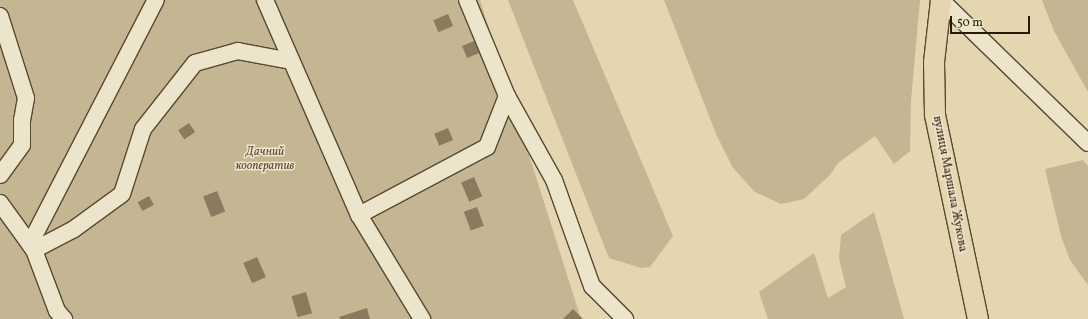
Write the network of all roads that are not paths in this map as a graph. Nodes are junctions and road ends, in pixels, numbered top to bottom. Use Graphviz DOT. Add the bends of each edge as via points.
graph roads {
  1 [pos="156,0"];
  2 [pos="265,0"];
  3 [pos="467,0"];
  4 [pos="941,0"];
  5 [pos="0,16"];
  6 [pos="291,61"];
  7 [pos="507,96"];
  8 [pos="1088,143"];
  9 [pos="0,175"];
  10 [pos="0,204"];
  11 [pos="359,214"];
  12 [pos="32,248"];
  13 [pos="64,319"];
  14 [pos="422,319"];
  15 [pos="625,319"];
  16 [pos="978,319"];
  1 -- 12 [label="street" via="35,234"];
  2 -- 6 [label="street"];
  3 -- 7 [label="street"];
  4 -- 8 [label="street"];
  4 -- 16 [label="main road, вулиця Маршала Жукова" via="933,68 935,115"];
  5 -- 9 [label="street" via="26,98 22,120 22,145"];
  6 -- 11 [label="street"];
  6 -- 12 [label="street" via="238,50 195,63 143,129 122,194 74,229"];
  7 -- 11 [label="street" via="487,147"];
  7 -- 15 [label="street" via="554,180 592,286"];
  10 -- 12 [label="street"];
  11 -- 14 [label="street"];
  12 -- 13 [label="street" via="57,311"];
}
